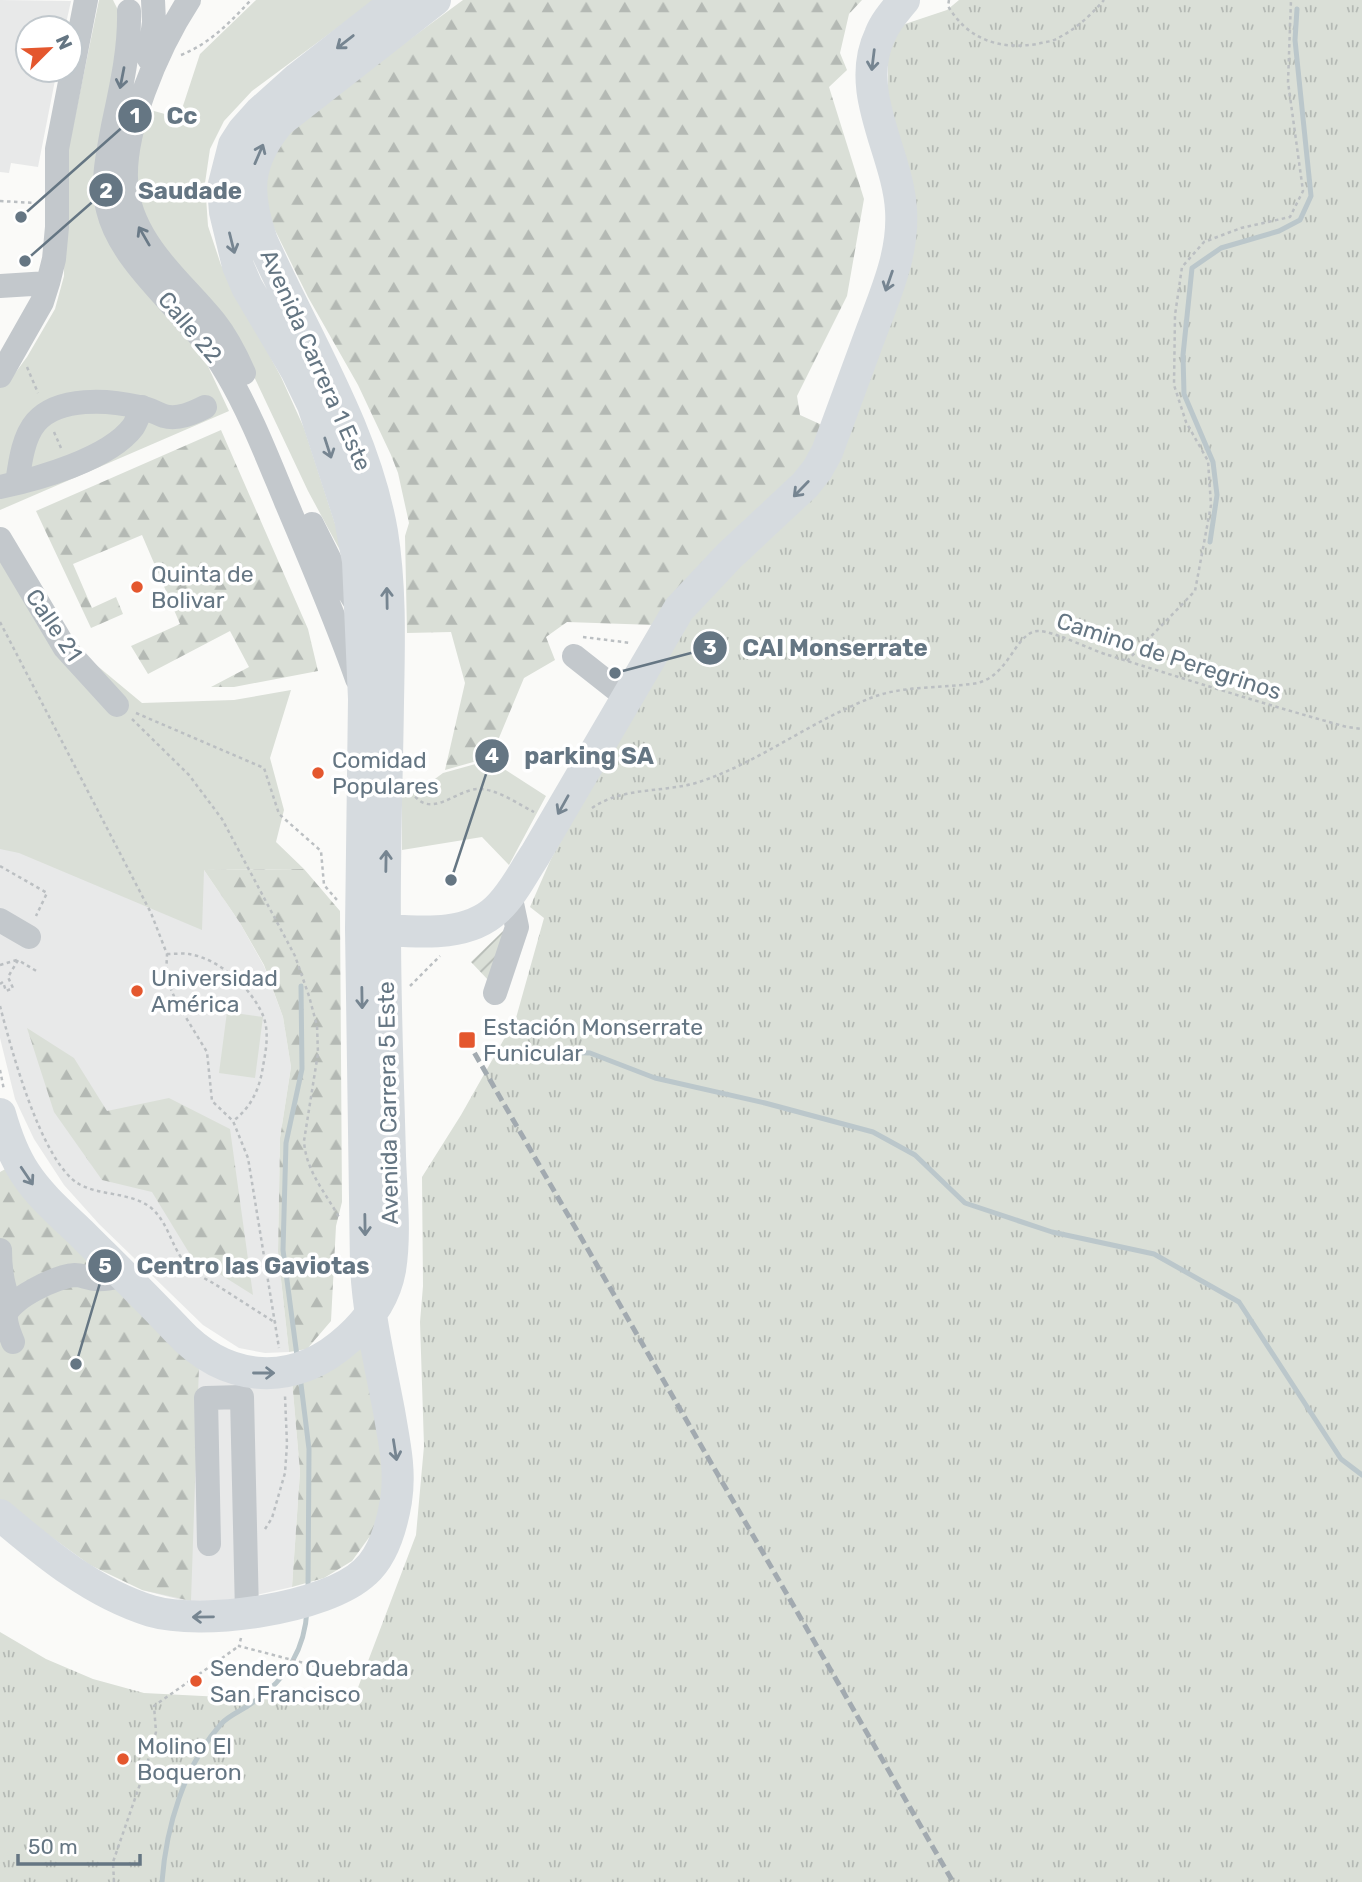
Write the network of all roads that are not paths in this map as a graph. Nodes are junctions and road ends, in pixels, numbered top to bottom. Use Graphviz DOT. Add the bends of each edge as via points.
graph roads {
  1 [pos="86,0"];
  2 [pos="187,0"];
  3 [pos="398,0"];
  4 [pos="435,0"];
  5 [pos="904,0"];
  6 [pos="126,5"];
  7 [pos="154,11"];
  8 [pos="139,104"];
  9 [pos="48,284"];
  10 [pos="0,286"];
  11 [pos="3,366"];
  12 [pos="142,407"];
  13 [pos="205,407"];
  14 [pos="8,485"];
  15 [pos="0,538"];
  16 [pos="361,610"];
  17 [pos="579,646"];
  18 [pos="388,666"];
  19 [pos="626,697"];
  20 [pos="364,699"];
  21 [pos="117,705"];
  22 [pos="510,894"];
  23 [pos="0,920"];
  24 [pos="32,926"];
  25 [pos="373,929"];
  26 [pos="495,992"];
  27 [pos="0,1114"];
  28 [pos="0,1250"];
  29 [pos="124,1275"];
  30 [pos="11,1305"];
  31 [pos="13,1342"];
  32 [pos="0,1515"];
  33 [pos="209,1544"];
  34 [pos="247,1614"];
  1 -- 9 [label="street" via="50,149 58,204"];
  2 -- 7 [label="street, Calle 22"];
  2 -- 8 [label="street, Calle 22"];
  3 -- 16 [label="main road, Avenida Carrera 1 Este, one-way" via="260,112 234,145 223,188 238,266 305,387 329,453 355,542"];
  18 -- 4 [label="main road, Avenida Carrera 1 Este, one-way" via="386,557 366,466 262,241 250,187 258,153 279,122"];
  5 -- 19 [label="main road, one-way" via="875,46 872,80 873,99 899,186 901,237 891,279 827,452 805,485 700,584"];
  6 -- 7 [label="street, Calle 22" via="141,22"];
  6 -- 20 [label="street, Calle 22, one-way" via="129,31 107,157 108,211 129,252 227,373 335,618"];
  7 -- 8 [label="street"];
  16 -- 8 [label="street, Calle 22, one-way" via="312,524 227,341 162,262 136,221 126,179"];
  9 -- 10 [label="street"];
  9 -- 11 [label="street"];
  12 -- 13 [label="street" via="167,417"];
  12 -- 14 [label="street" via="119,440 87,460"];
  12 -- 14 [label="street" via="81,402 47,413 36,422"];
  15 -- 21 [label="street, Calle 21" via="65,648"];
  16 -- 18 [label="street, Calle 22"];
  16 -- 20 [label="main road, Avenida Carrera 1 Este"];
  17 -- 19 [label="street"];
  25 -- 18 [label="main road, Avenida Carrera 1 Este, one-way"];
  19 -- 22 [label="main road, one-way"];
  20 -- 25 [label="main road, Avenida Carrera 1 Este"];
  22 -- 25 [label="main road" via="472,926"];
  22 -- 26 [label="street" via="517,927"];
  23 -- 24 [label="street"];
  29 -- 25 [label="main road, Avenida Carrera 5 Este, one-way" via="185,1339 233,1369 248,1373 273,1374 306,1366 341,1346 372,1314 390,1270 392,1221"];
  25 -- 34 [label="main road, Avenida Carrera 5 Este, one-way" via="366,1275 398,1486 390,1526 373,1564 355,1580 306,1600"];
  27 -- 29 [label="main road, Avenida Carrera 5 Este, one-way" via="15,1157 36,1189"];
  28 -- 30 [label="street" via="0,1271"];
  29 -- 30 [label="street" via="58,1279"];
  30 -- 31 [label="street" via="6,1322"];
  34 -- 32 [label="main road, Avenida Carrera 5 Este, one-way" via="184,1617 135,1605 87,1582"];
  33 -- 34 [label="street" via="206,1398 242,1397"];
}
